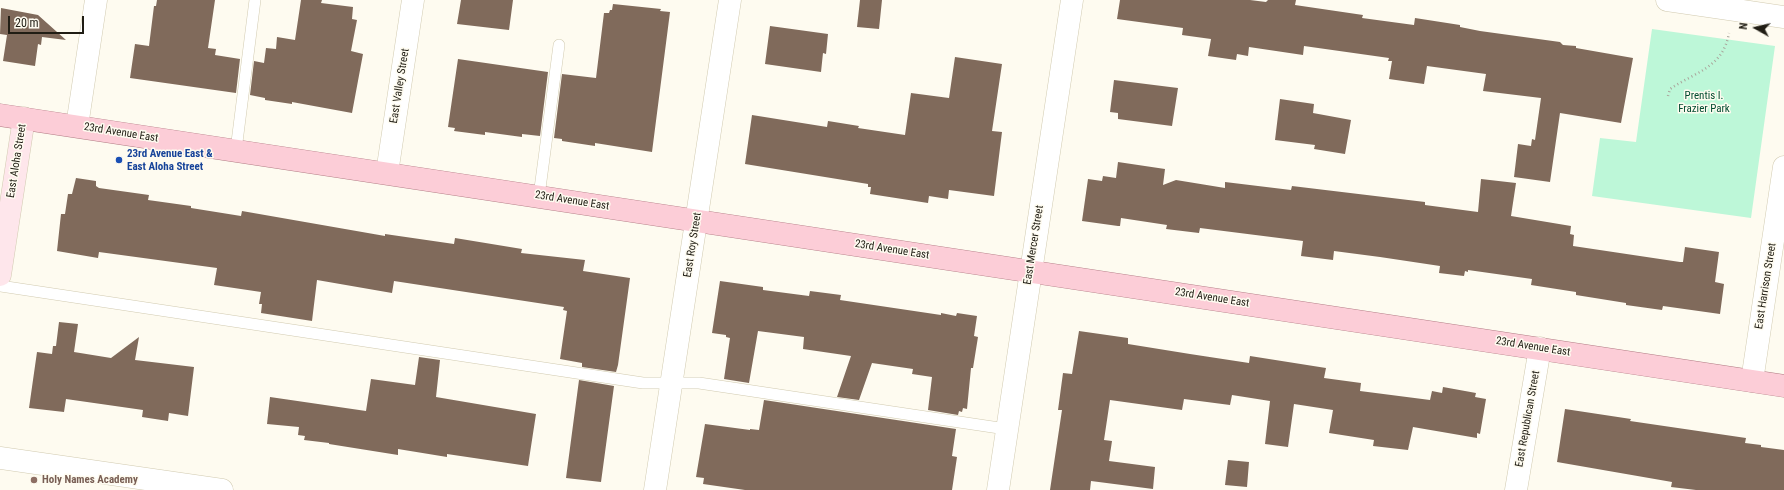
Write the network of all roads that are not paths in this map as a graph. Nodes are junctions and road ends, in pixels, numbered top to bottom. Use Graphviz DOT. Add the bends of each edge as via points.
graph roads {
  1 [pos="96,0"];
  2 [pos="255,0"];
  3 [pos="413,0"];
  4 [pos="730,0"];
  5 [pos="1072,0"];
  6 [pos="1667,0"];
  7 [pos="1784,17"];
  8 [pos="559,45"];
  9 [pos="0,115"];
  10 [pos="24,118"];
  11 [pos="77,126"];
  12 [pos="236,150"];
  13 [pos="1784,167"];
  14 [pos="387,173"];
  15 [pos="539,196"];
  16 [pos="696,221"];
  17 [pos="1031,271"];
  18 [pos="0,275"];
  19 [pos="0,286"];
  20 [pos="1540,348"];
  21 [pos="1752,381"];
  22 [pos="671,384"];
  23 [pos="1784,386"];
  24 [pos="1006,429"];
  25 [pos="0,458"];
  26 [pos="222,490"];
  27 [pos="656,490"];
  28 [pos="998,490"];
  29 [pos="1516,490"];
  1 -- 11 [label="street"];
  2 -- 12 [label="lane"];
  3 -- 14 [label="street, East Valley Street"];
  4 -- 16 [label="street, East Roy Street"];
  5 -- 17 [label="street, East Mercer Street"];
  6 -- 7 [label="street"];
  8 -- 15 [label="lane"];
  9 -- 10 [label="main road, 23rd Avenue East"];
  10 -- 11 [label="main road, 23rd Avenue East"];
  10 -- 18 [label="street, East Aloha Street"];
  11 -- 12 [label="main road, 23rd Avenue East"];
  12 -- 14 [label="main road, 23rd Avenue East"];
  13 -- 21 [label="street, East Harrison Street"];
  14 -- 15 [label="main road, 23rd Avenue East"];
  15 -- 16 [label="main road, 23rd Avenue East"];
  16 -- 17 [label="main road, 23rd Avenue East"];
  16 -- 22 [label="street, East Roy Street"];
  17 -- 20 [label="main road, 23rd Avenue East"];
  17 -- 24 [label="street, East Mercer Street"];
  19 -- 22 [label="lane" via="643,383"];
  20 -- 21 [label="main road, 23rd Avenue East"];
  20 -- 29 [label="street, East Republican Street"];
  21 -- 23 [label="main road, 23rd Avenue East"];
  22 -- 24 [label="lane" via="699,384"];
  22 -- 27 [label="street, East Roy Street"];
  24 -- 28 [label="street, East Mercer Street"];
  25 -- 26 [label="street"];
}
